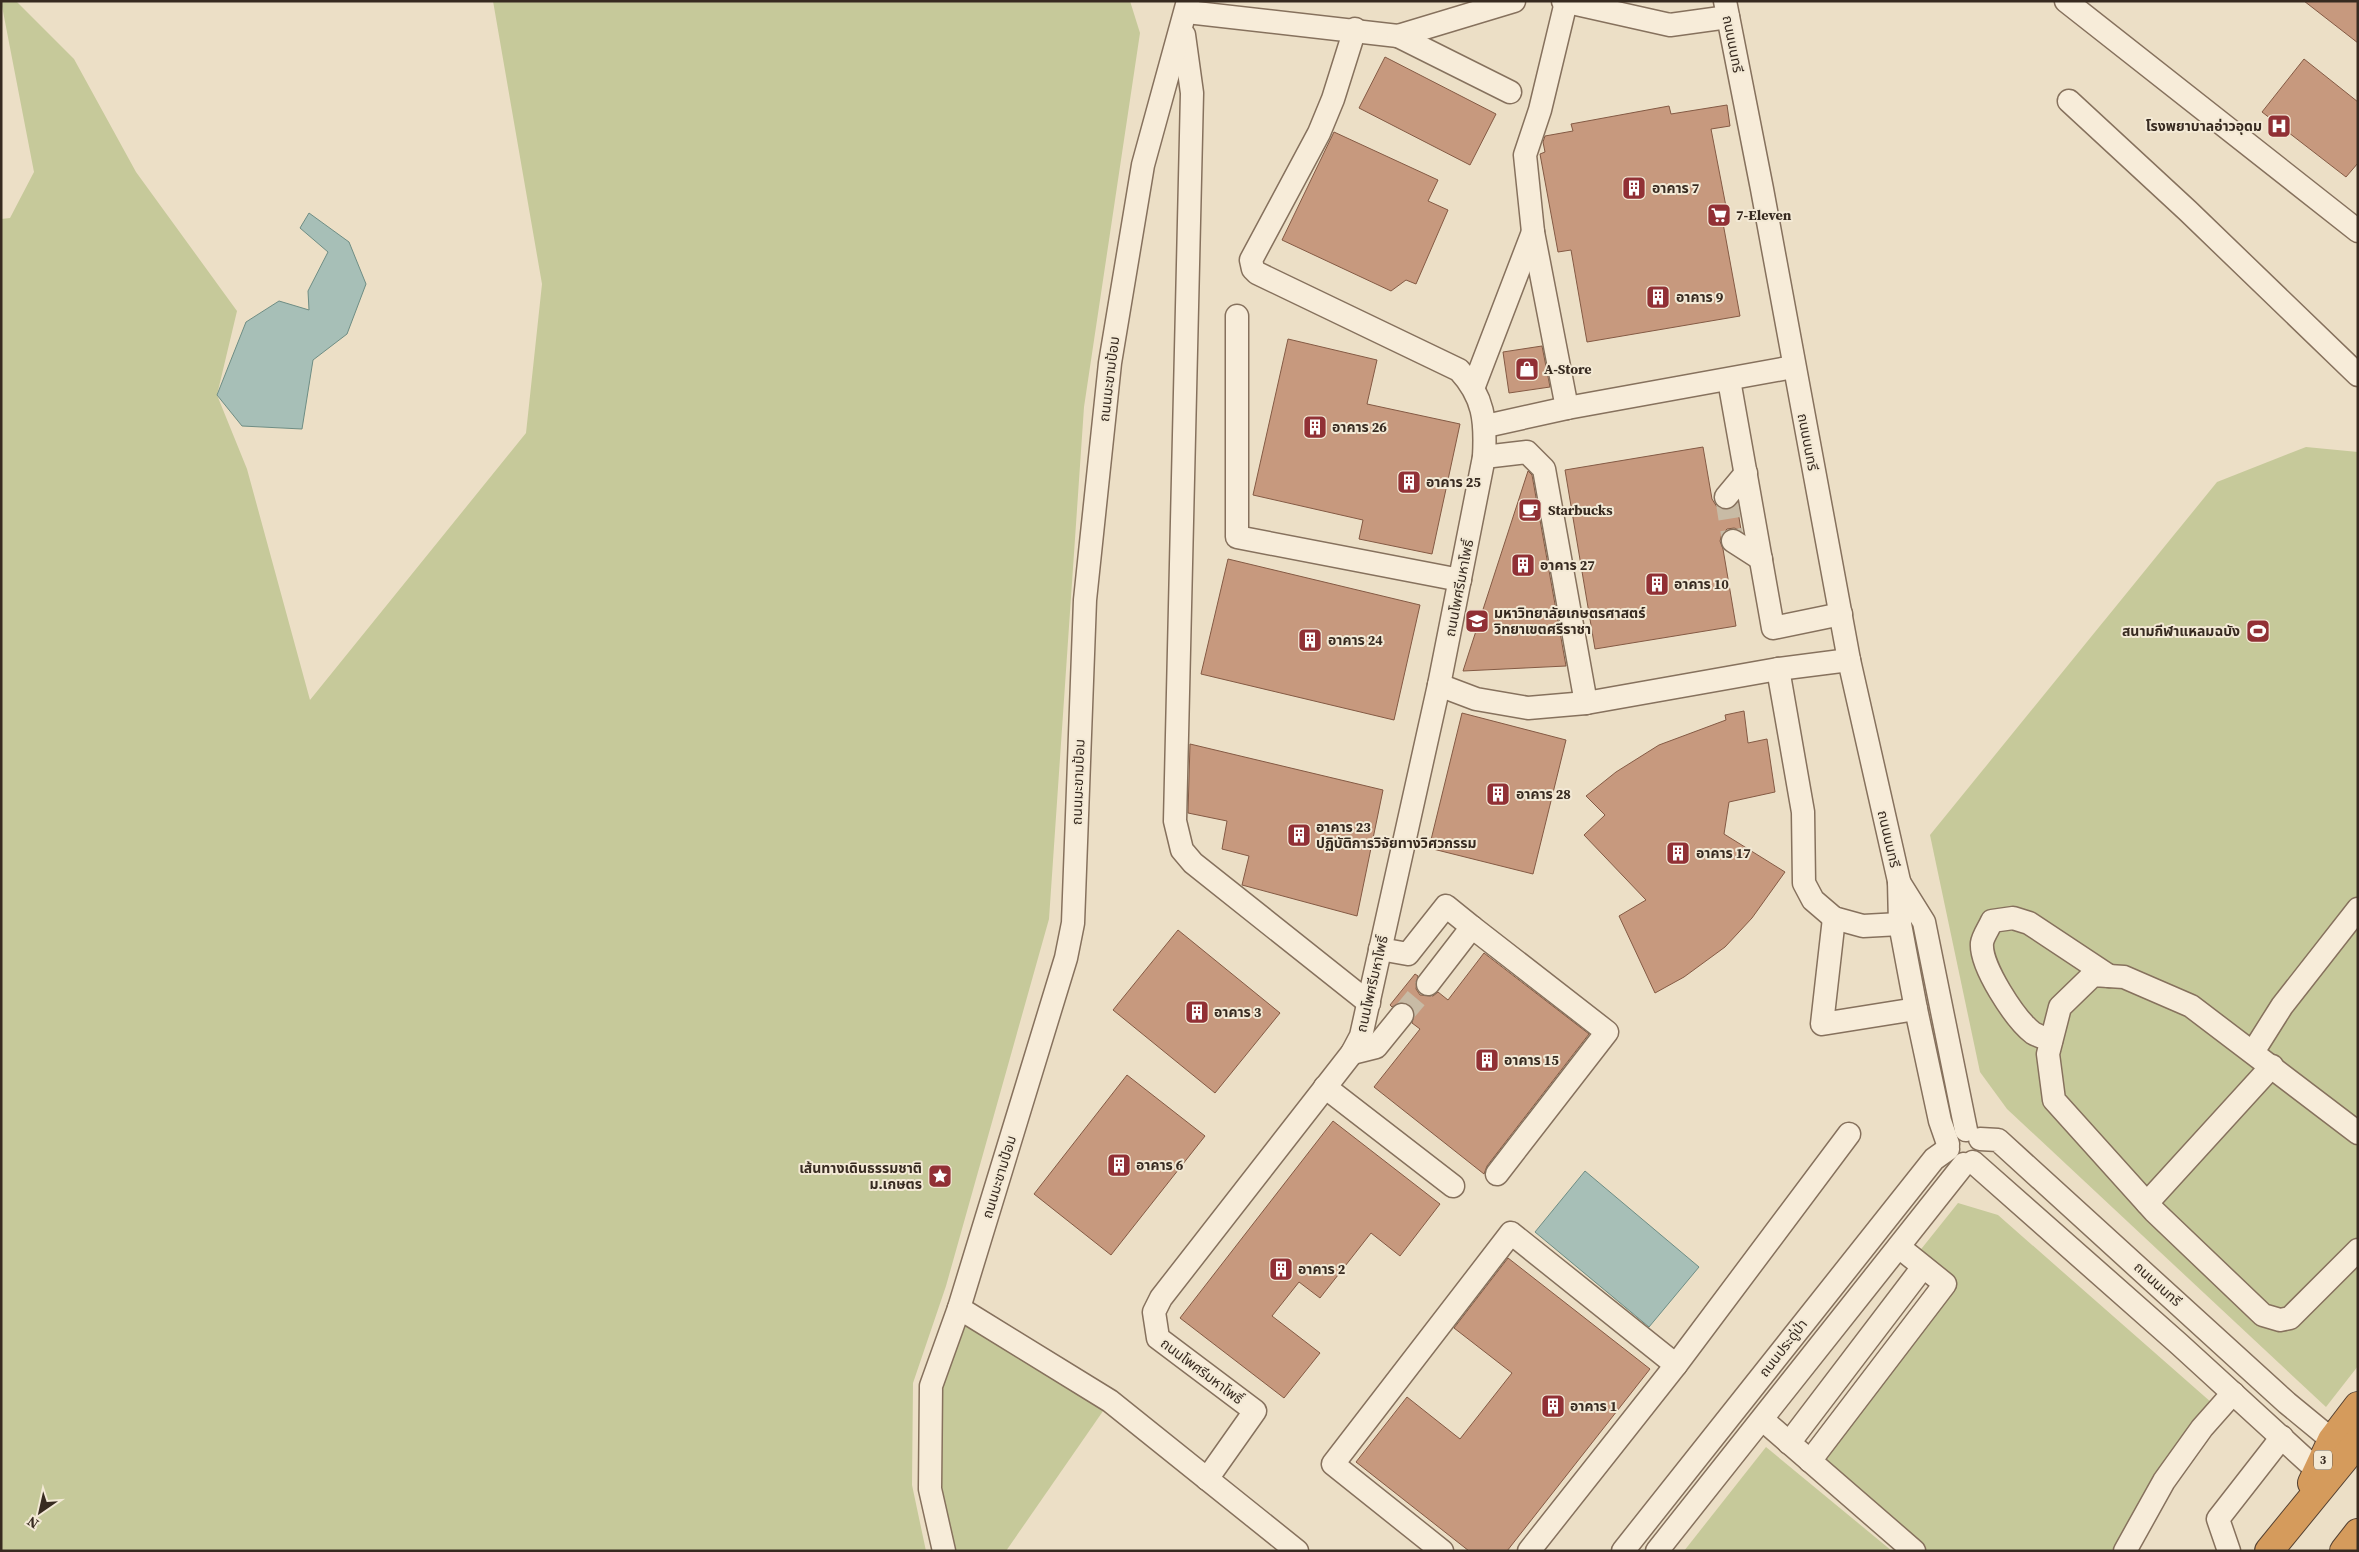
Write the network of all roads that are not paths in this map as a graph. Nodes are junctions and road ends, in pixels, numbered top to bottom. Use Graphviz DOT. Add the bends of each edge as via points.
graph roads {
  1 [pos="1514,1"];
  2 [pos="1565,1"];
  3 [pos="2066,1"];
  4 [pos="1726,9"];
  5 [pos="1186,13"];
  6 [pos="1355,30"];
  7 [pos="1398,36"];
  8 [pos="1510,92"];
  9 [pos="2069,101"];
  10 [pos="2358,231"];
  11 [pos="1533,232"];
  12 [pos="1237,316"];
  13 [pos="1794,367"];
  14 [pos="2358,376"];
  15 [pos="1729,380"];
  16 [pos="1474,386"];
  17 [pos="1567,408"];
  18 [pos="1486,426"];
  19 [pos="1484,457"];
  20 [pos="1746,473"];
  21 [pos="1726,497"];
  22 [pos="1733,541"];
  23 [pos="1761,559"];
  24 [pos="1460,580"];
  25 [pos="1841,614"];
  26 [pos="1849,660"];
  27 [pos="1778,669"];
  28 [pos="1440,685"];
  29 [pos="1586,703"];
  30 [pos="1899,881"];
  31 [pos="2358,909"];
  32 [pos="1834,918"];
  33 [pos="1900,924"];
  34 [pos="1472,927"];
  35 [pos="1380,950"];
  36 [pos="2109,976"];
  37 [pos="1428,984"];
  38 [pos="1369,1003"];
  39 [pos="1916,1009"];
  40 [pos="1402,1015"];
  41 [pos="2051,1040"];
  42 [pos="2253,1052"];
  43 [pos="1352,1053"];
  44 [pos="2272,1066"];
  45 [pos="1325,1087"];
  46 [pos="2358,1133"];
  47 [pos="1849,1134"];
  48 [pos="1973,1135"];
  49 [pos="1948,1146"];
  50 [pos="1969,1163"];
  51 [pos="1496,1174"];
  52 [pos="1452,1186"];
  53 [pos="2147,1203"];
  54 [pos="1899,1247"];
  55 [pos="2358,1250"];
  56 [pos="1923,1267"];
  57 [pos="2144,1272"];
  58 [pos="2124,1295"];
  59 [pos="1818,1303"];
  60 [pos="958,1308"];
  61 [pos="1841,1320"];
  62 [pos="2198,1321"];
  63 [pos="2179,1344"];
  64 [pos="1676,1365"];
  65 [pos="2233,1393"];
  66 [pos="2358,1406"];
  67 [pos="1763,1420"];
  68 [pos="2282,1437"];
  69 [pos="2345,1441"];
  70 [pos="1789,1443"];
  71 [pos="1810,1461"];
  72 [pos="2318,1471"];
  73 [pos="1207,1478"];
  74 [pos="2296,1519"];
  75 [pos="2358,1533"];
  76 [pos="944,1551"];
  77 [pos="1297,1551"];
  78 [pos="1442,1551"];
  79 [pos="1529,1551"];
  80 [pos="1623,1551"];
  81 [pos="1658,1551"];
  82 [pos="1914,1551"];
  83 [pos="2125,1551"];
  84 [pos="2229,1551"];
  85 [pos="2269,1551"];
  86 [pos="2344,1551"];
  1 -- 7 [label="street"];
  2 -- 4 [label="street" via="1670,25"];
  2 -- 11 [label="street" via="1540,110 1526,155"];
  3 -- 10 [label="street"];
  4 -- 13 [label="street, ถนนนนทรี"];
  5 -- 6 [label="street"];
  5 -- 38 [label="street" via="1192,94 1175,821 1182,850 1193,863"];
  5 -- 60 [label="street, ถนนมะขามป้อม" via="1143,165 1110,364 1085,600 1072,924 1066,958"];
  6 -- 7 [label="street"];
  6 -- 16 [label="street" via="1333,99 1318,133 1251,264 1257,273 1459,370"];
  7 -- 8 [label="street"];
  9 -- 14 [label="street"];
  11 -- 16 [label="street"];
  11 -- 17 [label="street"];
  12 -- 24 [label="street" via="1237,537"];
  13 -- 15 [label="street"];
  13 -- 25 [label="street, ถนนนนทรี"];
  15 -- 17 [label="street"];
  15 -- 20 [label="street"];
  16 -- 18 [label="street"];
  17 -- 18 [label="street"];
  18 -- 19 [label="street, ถนนโพศรีมหาโพธิ์"];
  19 -- 24 [label="street, ถนนโพศรีมหาโพธิ์"];
  19 -- 29 [label="street" via="1526,452 1544,469"];
  20 -- 21 [label="street"];
  20 -- 23 [label="street"];
  22 -- 23 [label="street"];
  23 -- 25 [label="street" via="1773,628"];
  24 -- 28 [label="street, ถนนโพศรีมหาโพธิ์"];
  25 -- 26 [label="street, ถนนนนทรี"];
  26 -- 27 [label="street"];
  26 -- 30 [label="street, ถนนนนทรี"];
  27 -- 29 [label="street"];
  27 -- 32 [label="street" via="1803,812 1804,883 1813,900"];
  28 -- 29 [label="street" via="1476,699 1528,708"];
  28 -- 35 [label="street, ถนนโพศรีมหาโพธิ์"];
  30 -- 33 [label="street, ถนนนนทรี"];
  30 -- 48 [label="street, ถนนนนทรี" via="1924,922"];
  31 -- 42 [label="street" via="2282,1006"];
  32 -- 33 [label="street" via="1863,926"];
  32 -- 39 [label="street" via="1822,1024"];
  33 -- 39 [label="street, ถนนนนทรี"];
  34 -- 35 [label="street" via="1446,906 1408,954"];
  34 -- 37 [label="street"];
  34 -- 51 [label="street" via="1607,1032"];
  35 -- 38 [label="street, ถนนโพศรีมหาโพธิ์"];
  36 -- 41 [label="street" via="2093,975 2060,1007"];
  36 -- 41 [label="street" via="2029,923 2013,918 1992,921 1982,942 1984,961 2018,1016 2034,1033"];
  36 -- 42 [label="street" via="2124,976 2191,1006"];
  38 -- 43 [label="street, ถนนโพศรีมหาโพธิ์" via="1361,1036"];
  39 -- 49 [label="street, ถนนนนทรี"];
  40 -- 43 [label="street" via="1376,1047"];
  41 -- 53 [label="street" via="2048,1054 2054,1100"];
  42 -- 44 [label="street"];
  43 -- 45 [label="street, ถนนโพศรีมหาโพธิ์"];
  44 -- 46 [label="street"];
  44 -- 53 [label="street"];
  45 -- 52 [label="street"];
  45 -- 73 [label="street, ถนนโพศรีมหาโพธิ์" via="1161,1298 1154,1312 1158,1338 1255,1411"];
  47 -- 64 [label="street"];
  48 -- 49 [label="street" via="1953,1135"];
  48 -- 50 [label="street" via="1982,1150 1978,1158"];
  48 -- 57 [label="street, ถนนนนทรี" via="1998,1140"];
  49 -- 50 [label="street" via="1955,1161"];
  49 -- 59 [label="street, ถนนประดู่ป่า"];
  50 -- 54 [label="street, ถนนประดู่ป่า"];
  50 -- 58 [label="street"];
  53 -- 55 [label="street" via="2263,1315 2280,1320 2290,1318"];
  54 -- 56 [label="street"];
  54 -- 61 [label="street, ถนนประดู่ป่า"];
  56 -- 70 [label="street"];
  56 -- 71 [label="street" via="1945,1284"];
  57 -- 58 [label="street"];
  57 -- 62 [label="street, ถนนนนทรี"];
  58 -- 63 [label="street"];
  59 -- 61 [label="street"];
  59 -- 80 [label="street, ถนนประดู่ป่า"];
  60 -- 73 [label="street" via="1110,1401"];
  60 -- 76 [label="street, ถนนมะขามป้อม" via="931,1386 930,1489"];
  61 -- 67 [label="street, ถนนประดู่ป่า"];
  62 -- 63 [label="street"];
  62 -- 69 [label="street, ถนนนนทรี" via="2310,1423"];
  63 -- 65 [label="street"];
  64 -- 78 [label="street" via="1511,1234 1333,1464"];
  64 -- 79 [label="street"];
  65 -- 68 [label="street"];
  65 -- 83 [label="street" via="2202,1428 2164,1481"];
  66 -- 69 [label="highway, 3"];
  67 -- 70 [label="street"];
  67 -- 81 [label="street, ถนนประดู่ป่า"];
  68 -- 72 [label="street"];
  68 -- 84 [label="street" via="2218,1518"];
  69 -- 72 [label="highway, 3"];
  69 -- 74 [label="highway, 3"];
  70 -- 71 [label="street"];
  71 -- 82 [label="street"];
  72 -- 74 [label="highway, 3"];
  73 -- 77 [label="street"];
  74 -- 85 [label="highway, 3"];
  75 -- 86 [label="highway"];
}
